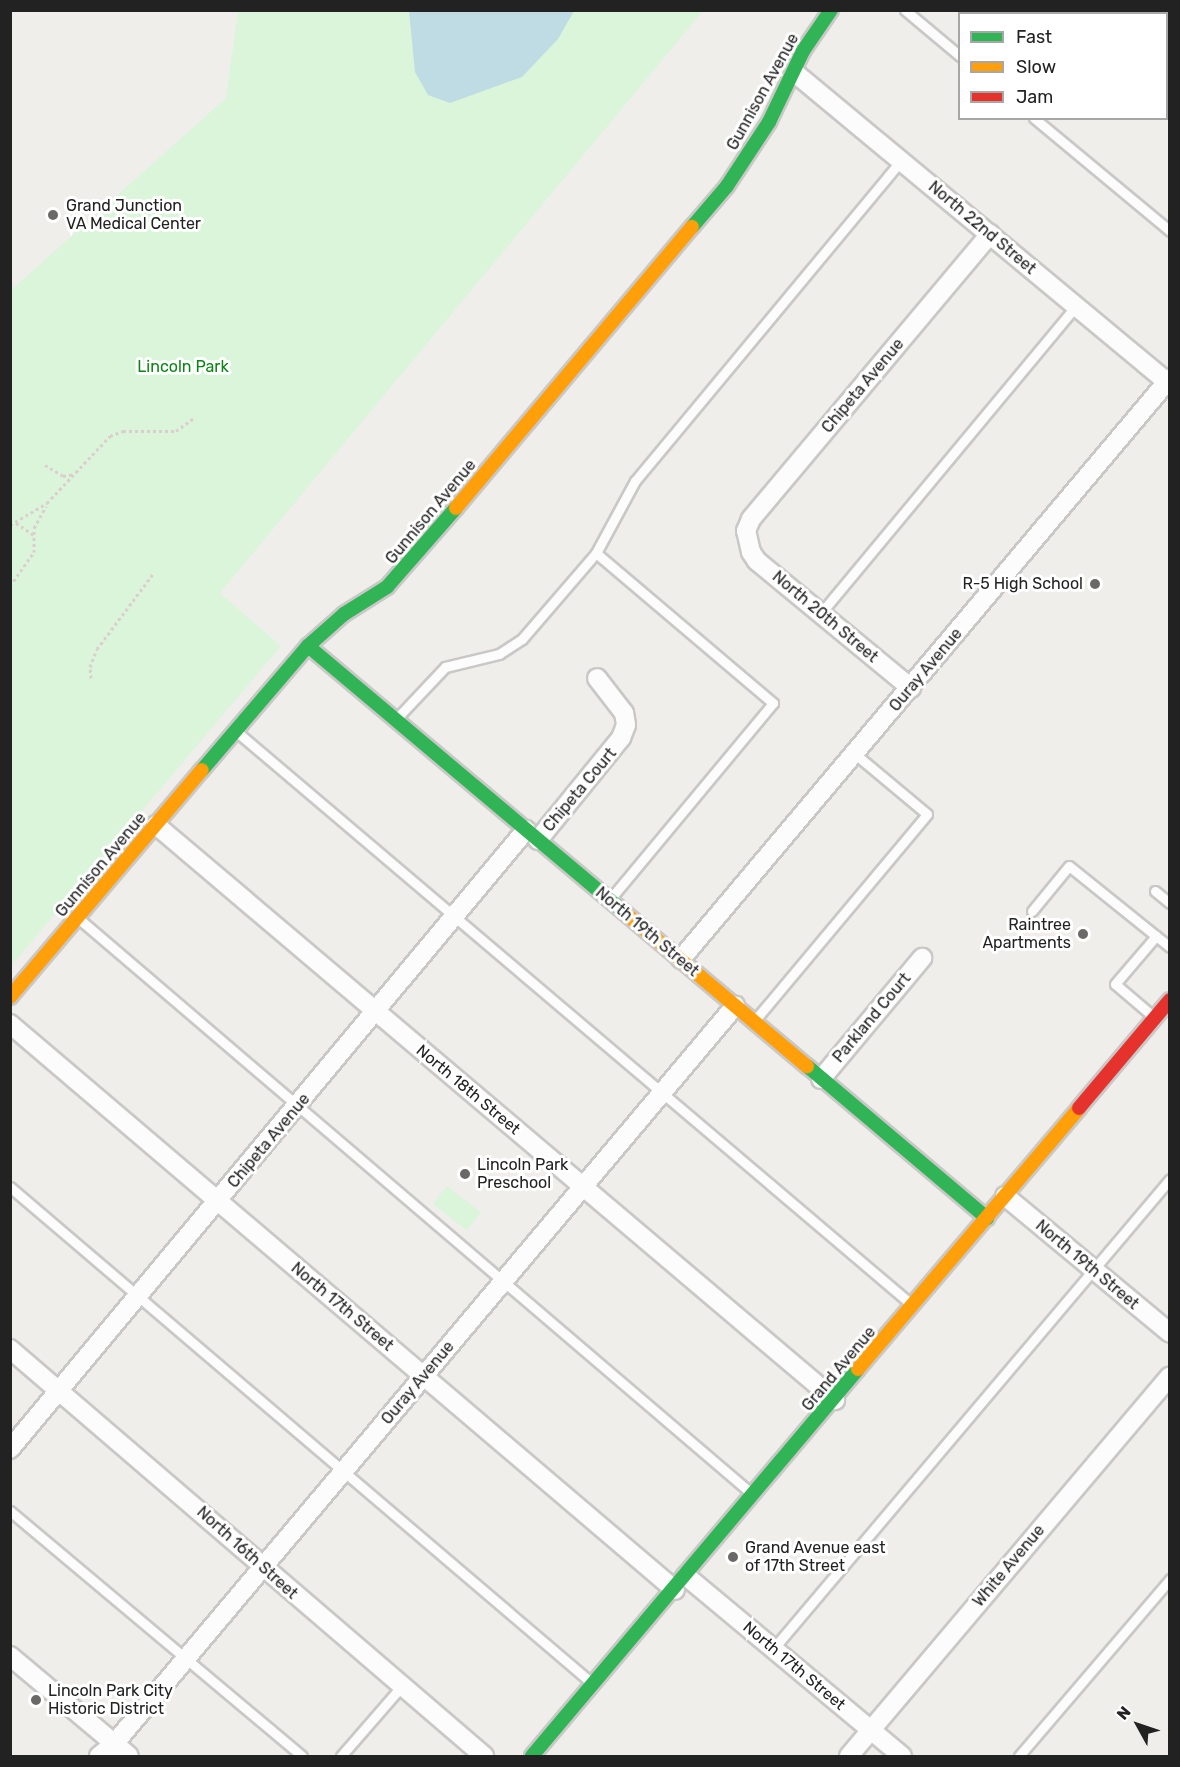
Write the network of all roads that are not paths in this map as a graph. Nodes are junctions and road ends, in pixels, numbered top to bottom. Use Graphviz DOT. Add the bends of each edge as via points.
graph roads {
  1 [pos="831,10"];
  2 [pos="905,10"];
  3 [pos="958,54"];
  4 [pos="795,73"];
  5 [pos="1036,120"];
  6 [pos="901,161"];
  7 [pos="1170,231"];
  8 [pos="990,234"];
  9 [pos="1076,306"];
  10 [pos="1169,381"];
  11 [pos="747,541"];
  12 [pos="596,553"];
  13 [pos="821,613"];
  14 [pos="308,646"];
  15 [pos="597,678"];
  16 [pos="911,688"];
  17 [pos="395,720"];
  18 [pos="235,731"];
  19 [pos="855,754"];
  20 [pos="156,825"];
  21 [pos="532,835"];
  22 [pos="1155,891"];
  23 [pos="610,900"];
  24 [pos="1170,903"];
  25 [pos="1032,911"];
  26 [pos="78,918"];
  27 [pos="453,918"];
  28 [pos="1156,936"];
  29 [pos="1170,947"];
  30 [pos="922,958"];
  31 [pos="681,959"];
  32 [pos="10,997"];
  33 [pos="1170,1000"];
  34 [pos="735,1006"];
  35 [pos="376,1012"];
  36 [pos="1155,1018"];
  37 [pos="753,1022"];
  38 [pos="10,1024"];
  39 [pos="821,1079"];
  40 [pos="662,1093"];
  41 [pos="297,1107"];
  42 [pos="1170,1179"];
  43 [pos="10,1187"];
  44 [pos="583,1187"];
  45 [pos="1005,1196"];
  46 [pos="218,1202"];
  47 [pos="987,1218"];
  48 [pos="1093,1269"];
  49 [pos="503,1282"];
  50 [pos="138,1296"];
  51 [pos="914,1306"];
  52 [pos="1170,1334"];
  53 [pos="10,1349"];
  54 [pos="1170,1376"];
  55 [pos="423,1377"];
  56 [pos="59,1391"];
  57 [pos="835,1400"];
  58 [pos="10,1449"];
  59 [pos="344,1470"];
  60 [pos="754,1495"];
  61 [pos="10,1511"];
  62 [pos="262,1568"];
  63 [pos="1170,1579"];
  64 [pos="680,1583"];
  65 [pos="773,1649"];
  66 [pos="10,1656"];
  67 [pos="186,1659"];
  68 [pos="593,1684"];
  69 [pos="401,1687"];
  70 [pos="871,1731"];
  71 [pos="114,1744"];
  72 [pos="99,1756"];
  73 [pos="129,1756"];
  74 [pos="302,1756"];
  75 [pos="341,1756"];
  76 [pos="484,1756"];
  77 [pos="532,1756"];
  78 [pos="849,1756"];
  79 [pos="902,1756"];
  80 [pos="1019,1756"];
  1 -- 4 [label="street, Gunnison Avenue" via="803,51"];
  2 -- 3 [label="lane"];
  4 -- 6 [label="street, North 22nd Street"];
  4 -- 14 [label="street, Gunnison Avenue" via="727,186 408,565 387,587 344,614"];
  5 -- 7 [label="lane"];
  6 -- 8 [label="street, North 22nd Street"];
  6 -- 12 [label="lane" via="636,481"];
  8 -- 9 [label="street, North 22nd Street"];
  8 -- 11 [label="street, Chipeta Avenue" via="751,519"];
  9 -- 10 [label="street, North 22nd Street"];
  9 -- 13 [label="lane"];
  10 -- 16 [label="street, Ouray Avenue"];
  11 -- 13 [label="street, North 20th Street" via="758,561"];
  12 -- 17 [label="lane" via="522,639 493,657 445,667"];
  12 -- 23 [label="lane" via="773,703"];
  13 -- 16 [label="street, North 20th Street"];
  14 -- 17 [label="street, North 19th Street"];
  14 -- 18 [label="street, Gunnison Avenue"];
  15 -- 21 [label="street, Chipeta Court" via="624,713 626,725 621,738"];
  16 -- 19 [label="street, Ouray Avenue"];
  17 -- 21 [label="street, North 19th Street"];
  18 -- 20 [label="street, Gunnison Avenue"];
  18 -- 27 [label="lane"];
  19 -- 31 [label="street, Ouray Avenue"];
  19 -- 37 [label="lane" via="927,814"];
  20 -- 26 [label="street, Gunnison Avenue"];
  20 -- 35 [label="street, North 18th Street"];
  21 -- 23 [label="street, North 19th Street"];
  21 -- 27 [label="street, Chipeta Avenue"];
  22 -- 24 [label="lane"];
  23 -- 31 [label="street, North 19th Street"];
  25 -- 28 [label="lane" via="1069,866"];
  26 -- 32 [label="street, Gunnison Avenue"];
  26 -- 41 [label="lane"];
  27 -- 35 [label="street, Chipeta Avenue"];
  27 -- 40 [label="lane"];
  28 -- 29 [label="lane"];
  28 -- 36 [label="lane" via="1115,984"];
  30 -- 39 [label="street, Parkland Court"];
  31 -- 34 [label="street, North 19th Street"];
  33 -- 36 [label="street, Grand Avenue"];
  34 -- 37 [label="street, North 19th Street"];
  34 -- 40 [label="street, Ouray Avenue"];
  35 -- 41 [label="street, Chipeta Avenue"];
  35 -- 44 [label="street, North 18th Street"];
  36 -- 45 [label="street, Grand Avenue"];
  37 -- 39 [label="street, North 19th Street"];
  38 -- 46 [label="street, North 17th Street"];
  39 -- 47 [label="street, North 19th Street"];
  40 -- 44 [label="street, Ouray Avenue"];
  40 -- 51 [label="lane"];
  41 -- 46 [label="street, Chipeta Avenue"];
  41 -- 49 [label="lane"];
  42 -- 48 [label="lane"];
  43 -- 50 [label="lane"];
  44 -- 49 [label="street, Ouray Avenue"];
  44 -- 57 [label="street, North 18th Street"];
  45 -- 47 [label="street, Grand Avenue"];
  45 -- 48 [label="street, North 19th Street"];
  46 -- 50 [label="street, Chipeta Avenue"];
  46 -- 55 [label="street, North 17th Street"];
  47 -- 51 [label="street, Grand Avenue"];
  48 -- 52 [label="street, North 19th Street"];
  48 -- 65 [label="lane"];
  49 -- 55 [label="street, Ouray Avenue"];
  49 -- 60 [label="lane"];
  50 -- 56 [label="street, Chipeta Avenue"];
  50 -- 59 [label="lane"];
  51 -- 57 [label="street, Grand Avenue"];
  53 -- 56 [label="street, North 16th Street"];
  54 -- 70 [label="street, White Avenue"];
  55 -- 59 [label="street, Ouray Avenue"];
  55 -- 64 [label="street, North 17th Street"];
  56 -- 58 [label="street, Chipeta Avenue"];
  56 -- 62 [label="street, North 16th Street" via="238,1542"];
  57 -- 60 [label="street, Grand Avenue"];
  59 -- 62 [label="street, Ouray Avenue"];
  59 -- 68 [label="lane"];
  60 -- 64 [label="street, Grand Avenue"];
  61 -- 67 [label="lane"];
  62 -- 67 [label="street, Ouray Avenue"];
  62 -- 69 [label="street, North 16th Street"];
  63 -- 80 [label="lane"];
  64 -- 65 [label="street, North 17th Street"];
  64 -- 68 [label="street, Grand Avenue"];
  65 -- 70 [label="street, North 17th Street"];
  66 -- 71 [label="street"];
  67 -- 71 [label="street, Ouray Avenue"];
  67 -- 74 [label="lane"];
  68 -- 77 [label="street, Grand Avenue"];
  69 -- 75 [label="lane"];
  69 -- 76 [label="street, North 16th Street"];
  70 -- 78 [label="street, White Avenue"];
  70 -- 79 [label="street, North 17th Street"];
  71 -- 72 [label="street, Ouray Avenue"];
  71 -- 73 [label="street"];
}
